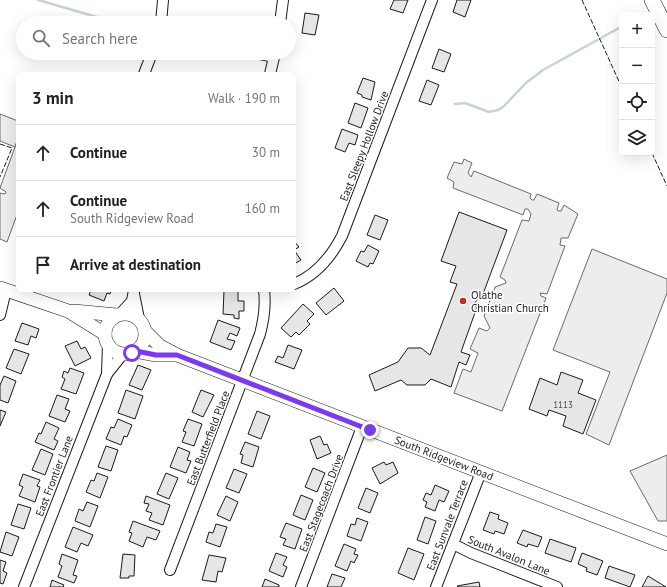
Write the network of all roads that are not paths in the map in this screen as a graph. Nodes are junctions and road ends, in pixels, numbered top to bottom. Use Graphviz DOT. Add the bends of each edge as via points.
graph roads {
  1 [pos="163,0"];
  2 [pos="283,0"];
  3 [pos="432,0"];
  4 [pos="652,0"];
  5 [pos="162,16"];
  6 [pos="281,16"];
  7 [pos="667,30"];
  8 [pos="149,60"];
  9 [pos="274,60"];
  10 [pos="145,72"];
  11 [pos="271,72"];
  12 [pos="296,283"];
  13 [pos="3,289"];
  14 [pos="134,292"];
  15 [pos="266,292"];
  16 [pos="68,310"];
  17 [pos="0,315"];
  18 [pos="119,315"];
  19 [pos="139,319"];
  20 [pos="145,331"];
  21 [pos="106,339"];
  22 [pos="129,352"];
  23 [pos="177,355"];
  24 [pos="107,374"];
  25 [pos="243,380"];
  26 [pos="362,427"];
  27 [pos="481,472"];
  28 [pos="453,544"];
  29 [pos="667,544"];
  30 [pos="170,570"];
  31 [pos="24,587"];
  32 [pos="302,587"];
  33 [pos="436,587"];
  34 [pos="558,587"];
  1 -- 5 [label="street"];
  2 -- 6 [label="street"];
  3 -- 12 [label="street, East Sleepy Hollow Drive" via="342,236 324,264"];
  4 -- 7 [label="highway"];
  8 -- 10 [label="street"];
  9 -- 11 [label="street"];
  13 -- 16 [label="main road"];
  13 -- 17 [label="street"];
  14 -- 18 [label="street" via="128,307"];
  14 -- 19 [label="street"];
  15 -- 25 [label="street, East Butterfield Place" via="265,314"];
  16 -- 18 [label="main road"];
  16 -- 21 [label="main road"];
  18 -- 19 [label="main road" via="133,315"];
  18 -- 21 [label="main road" via="109,322"];
  19 -- 20 [label="main road"];
  20 -- 22 [label="main road" via="142,344"];
  20 -- 23 [label="main road" via="160,346"];
  21 -- 22 [label="main road" via="114,350"];
  21 -- 24 [label="street"];
  22 -- 23 [label="main road"];
  22 -- 24 [label="street"];
  23 -- 25 [label="main road, South Ridgeview Road"];
  24 -- 31 [label="street, East Frontier Lane"];
  25 -- 26 [label="main road, South Ridgeview Road"];
  25 -- 30 [label="street, East Butterfield Place"];
  26 -- 27 [label="main road, South Ridgeview Road"];
  26 -- 32 [label="street, East Stagecoach Drive"];
  27 -- 28 [label="street, East Sunvale Terrace"];
  27 -- 29 [label="main road, South Ridgeview Road"];
  28 -- 33 [label="street, East Sunvale Terrace"];
  28 -- 34 [label="street, South Avalon Lane" via="471,554"];
}
